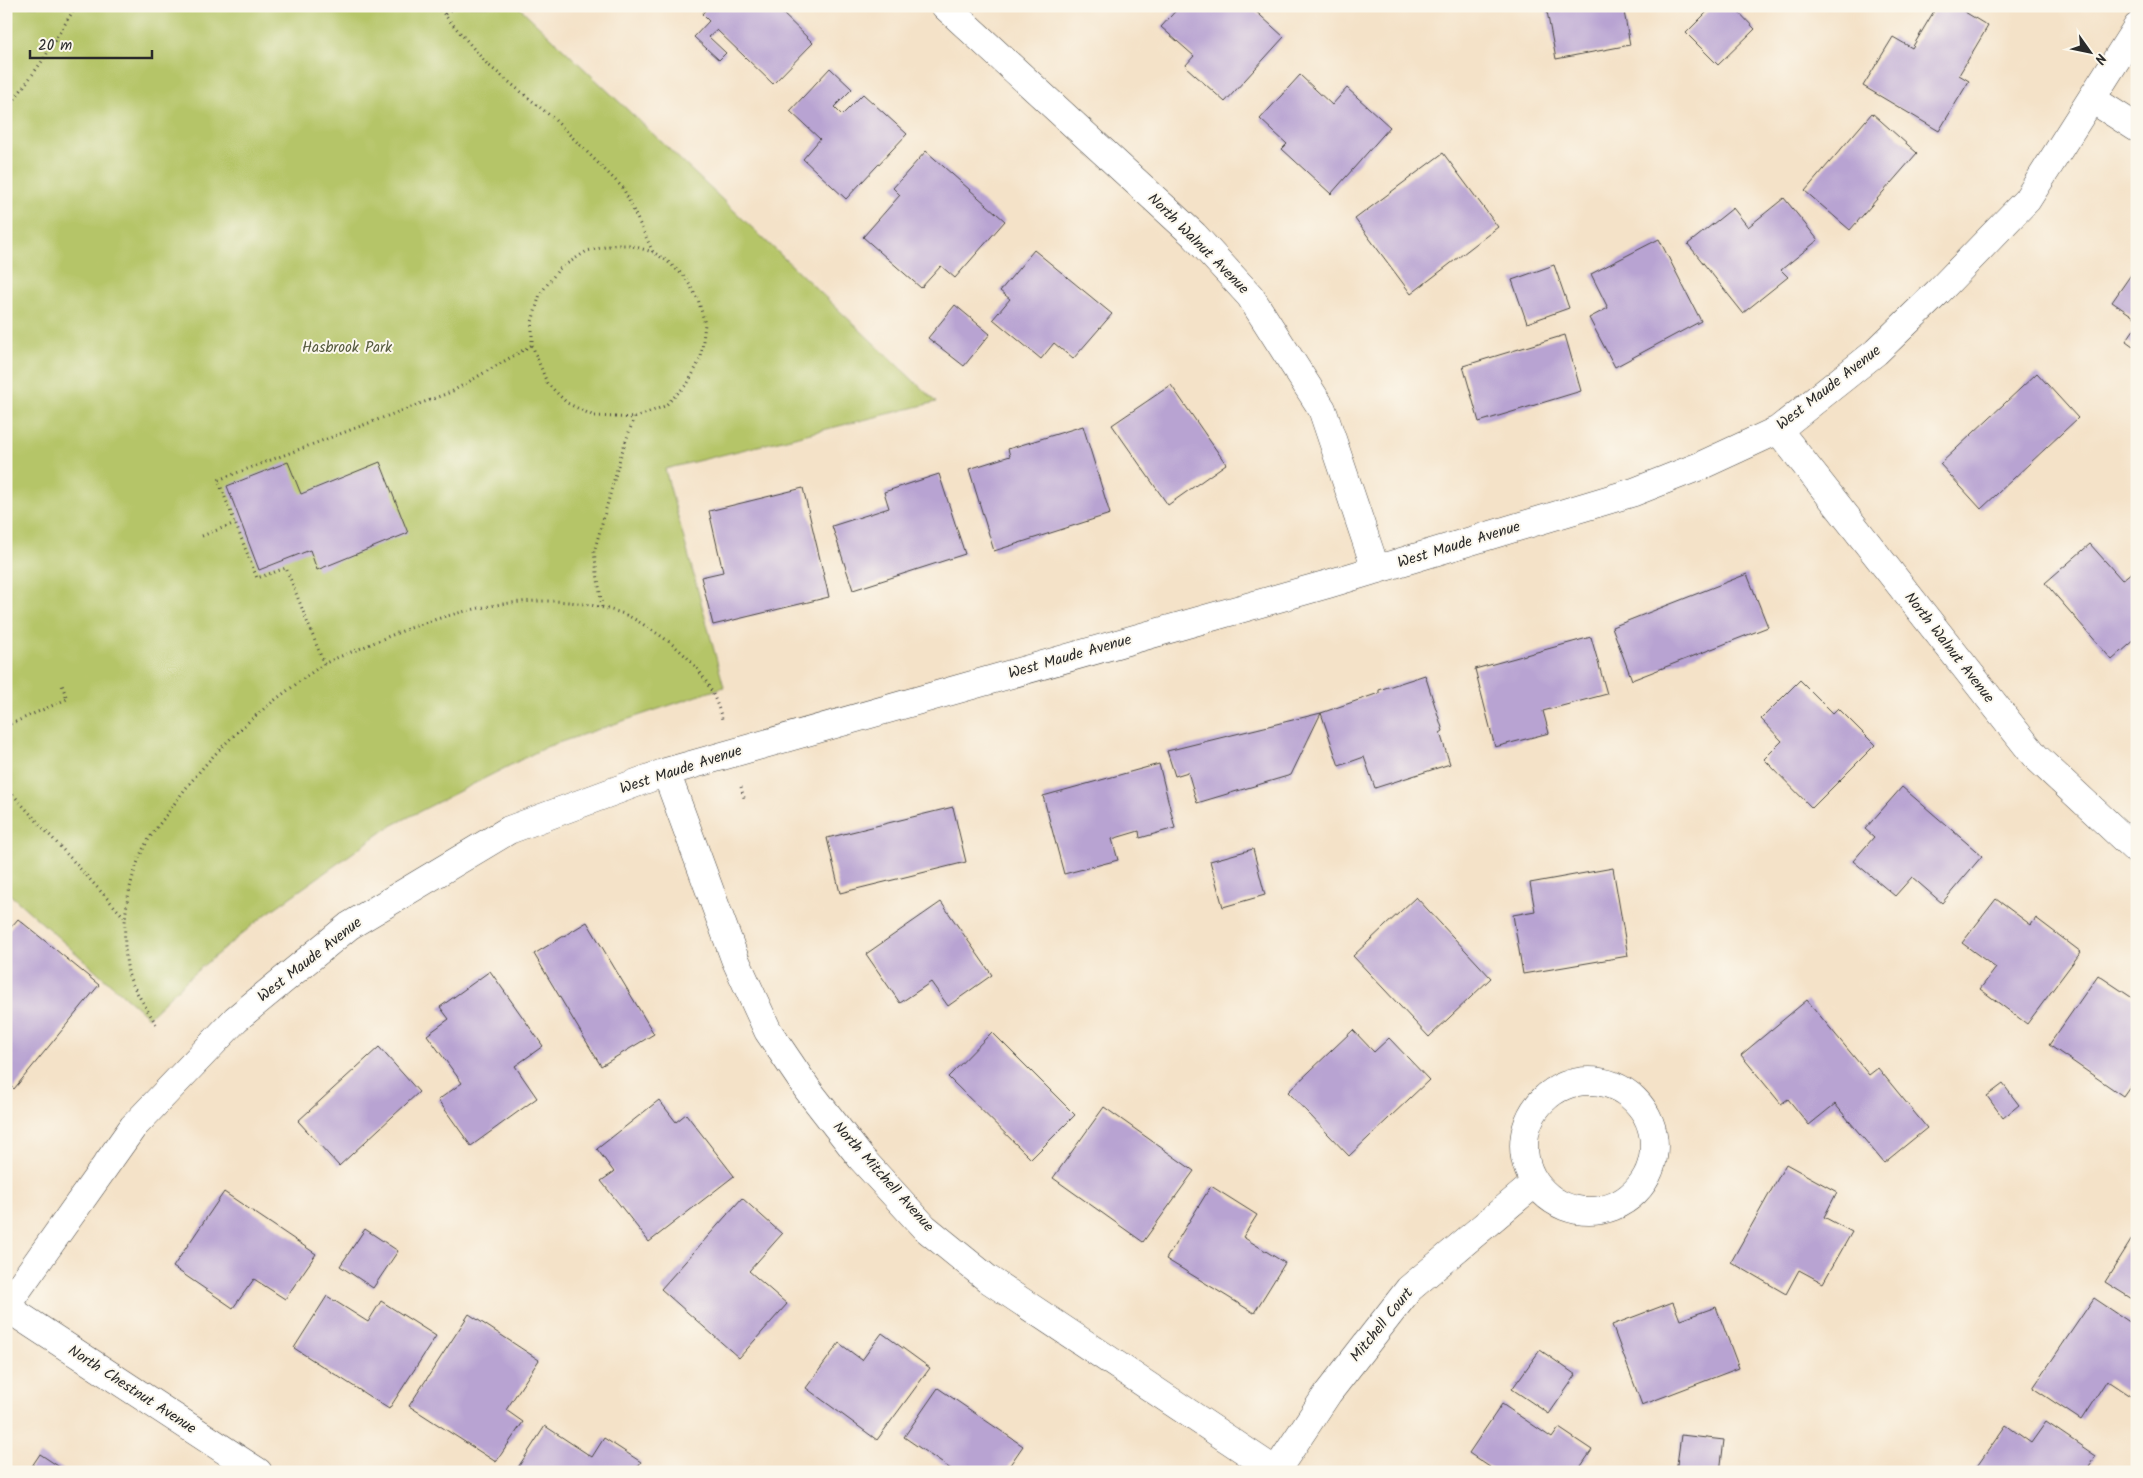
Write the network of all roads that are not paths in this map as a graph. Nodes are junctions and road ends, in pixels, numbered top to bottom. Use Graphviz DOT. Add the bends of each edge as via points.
graph roads {
  1 [pos="945,6"];
  2 [pos="2137,27"];
  3 [pos="2092,100"];
  4 [pos="2137,128"];
  5 [pos="1778,430"];
  6 [pos="1376,570"];
  7 [pos="666,772"];
  8 [pos="2137,852"];
  9 [pos="1535,1183"];
  10 [pos="6,1307"];
  11 [pos="1277,1471"];
  12 [pos="258,1472"];
  1 -- 6 [label="street, North Walnut Avenue" via="1194,235 1250,296 1322,409"];
  2 -- 3 [label="street, West Maude Avenue"];
  3 -- 4 [label="street"];
  3 -- 5 [label="street, West Maude Avenue" via="2027,200 1876,352"];
  5 -- 6 [label="street, West Maude Avenue" via="1634,492"];
  5 -- 8 [label="street, North Walnut Avenue" via="2035,756"];
  6 -- 7 [label="street, West Maude Avenue"];
  7 -- 10 [label="street, West Maude Avenue" via="509,830 349,926 236,1019 132,1127"];
  7 -- 11 [label="street, North Mitchell Avenue" via="735,959 768,1032 861,1158 924,1227 988,1279"];
  9 -- 9 [label="street" via="1551,1199 1572,1209 1607,1209 1627,1199 1643,1183 1653,1162 1655,1139 1649,1117 1616,1086 1594,1080 1560,1087 1542,1100 1529,1119 1524,1142 1527,1164"];
  9 -- 11 [label="street, Mitchell Court" via="1409,1289 1328,1393"];
  10 -- 12 [label="street, North Chestnut Avenue"];
}
